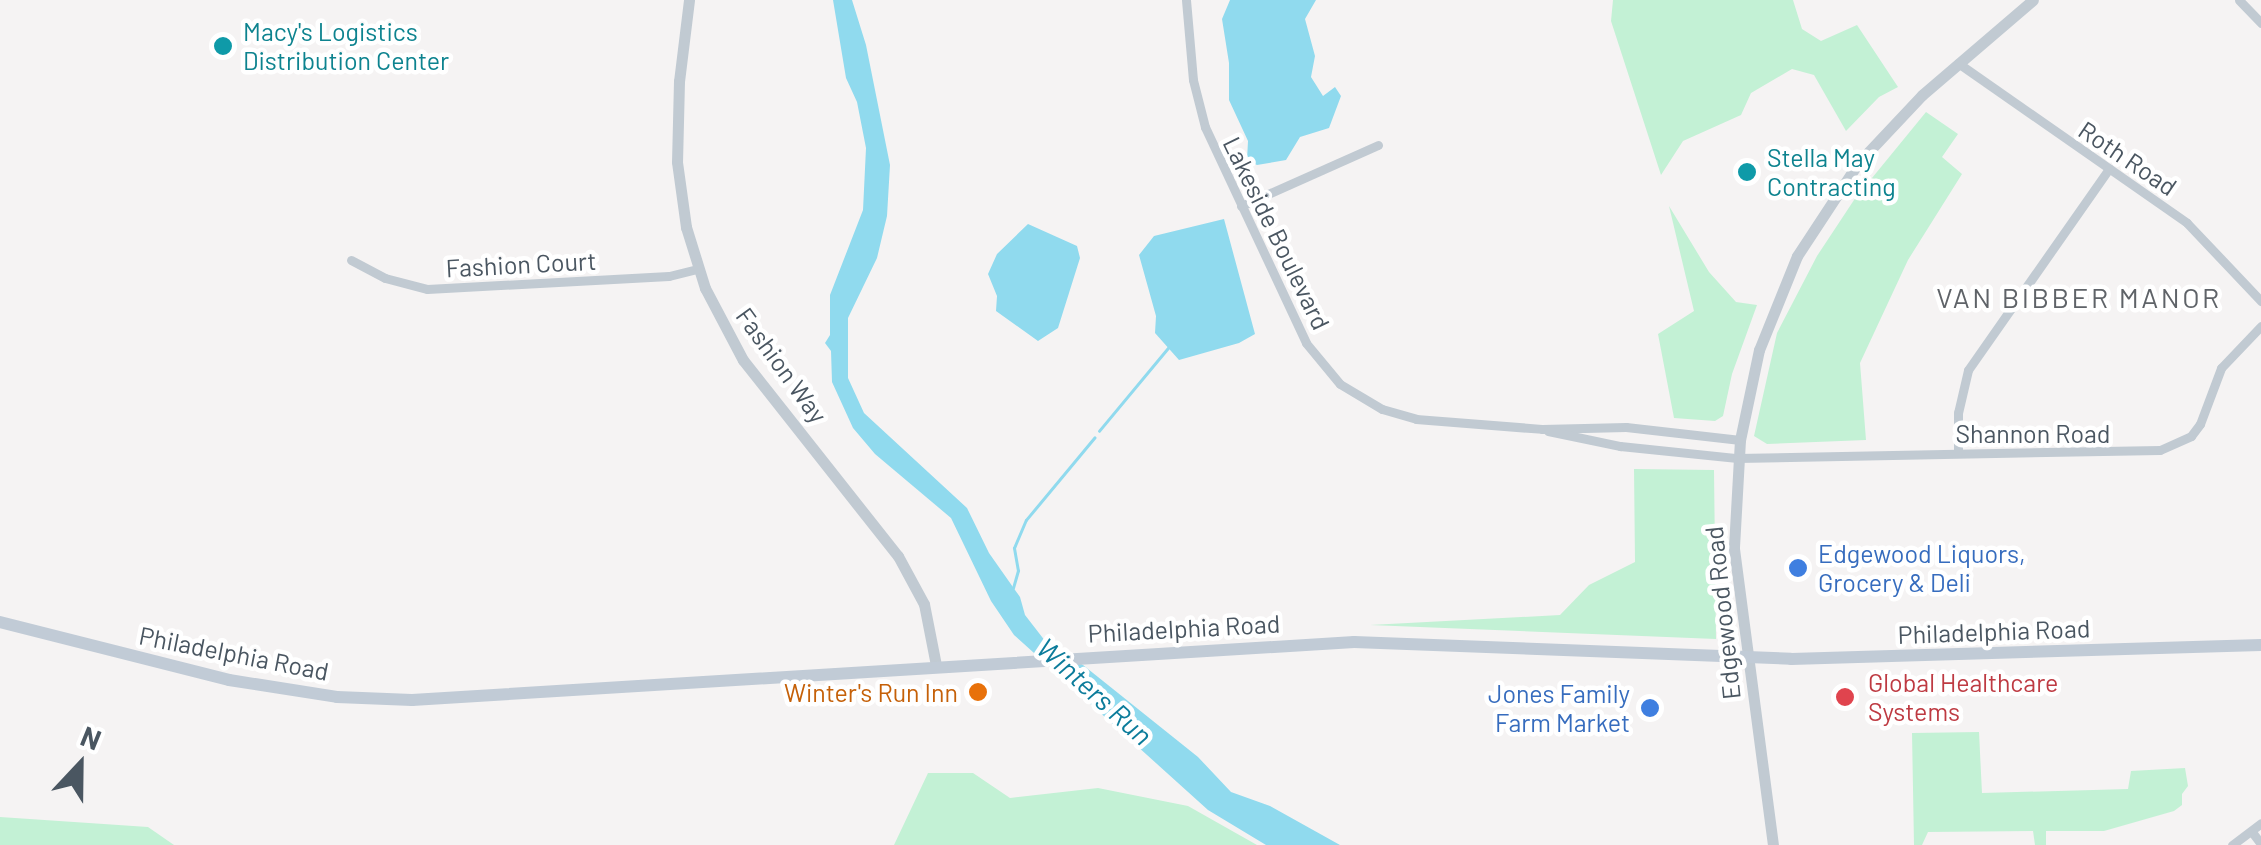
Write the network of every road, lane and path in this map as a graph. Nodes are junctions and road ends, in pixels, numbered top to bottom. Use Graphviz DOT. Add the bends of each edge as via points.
graph roads {
  1 [pos="689,0"];
  2 [pos="1186,0"];
  3 [pos="2032,0"];
  4 [pos="2239,0"];
  5 [pos="2261,23"];
  6 [pos="1958,63"];
  7 [pos="1378,145"];
  8 [pos="2109,170"];
  9 [pos="1241,206"];
  10 [pos="351,260"];
  11 [pos="698,269"];
  12 [pos="2261,302"];
  13 [pos="2261,326"];
  14 [pos="1542,429"];
  15 [pos="1740,440"];
  16 [pos="1958,453"];
  17 [pos="1738,458"];
  18 [pos="0,622"];
  19 [pos="2261,645"];
  20 [pos="1748,658"];
  21 [pos="936,665"];
  22 [pos="2261,824"];
  23 [pos="2252,832"];
  24 [pos="2261,844"];
  25 [pos="1774,845"];
  26 [pos="2232,845"];
  1 -- 11 [label="street, Fashion Way" via="677,162"];
  2 -- 9 [label="street, Lakeside Boulevard" via="1198,107"];
  3 -- 6 [label="street, Edgewood Road"];
  4 -- 5 [label="street"];
  6 -- 8 [label="street, Roth Road"];
  6 -- 15 [label="street, Edgewood Road" via="1877,140 1805,241 1768,322"];
  7 -- 9 [label="street"];
  8 -- 12 [label="street, Roth Road" via="2200,234"];
  8 -- 16 [label="street" via="1968,370"];
  9 -- 14 [label="street, Lakeside Boulevard" via="1306,342 1352,393 1416,418"];
  10 -- 11 [label="street, Fashion Court" via="427,289"];
  11 -- 21 [label="street, Fashion Way" via="743,360 898,556 928,616"];
  13 -- 16 [label="street, Shannon Road" via="2221,368 2200,424 2176,446"];
  14 -- 15 [label="street, Lakeside Boulevard" via="1626,427"];
  14 -- 17 [label="street, Lakeside Boulevard" via="1620,446"];
  15 -- 17 [label="street, Edgewood Road"];
  16 -- 17 [label="street, Shannon Road"];
  17 -- 20 [label="street, Edgewood Road" via="1734,547"];
  18 -- 21 [label="main road, Philadelphia Road" via="229,680 337,697 523,696"];
  19 -- 20 [label="main road, Philadelphia Road"];
  20 -- 21 [label="main road, Philadelphia Road" via="1354,642"];
  20 -- 25 [label="street, Edgewood Road"];
  22 -- 23 [label="street"];
  23 -- 24 [label="street"];
  23 -- 26 [label="street"];
}
